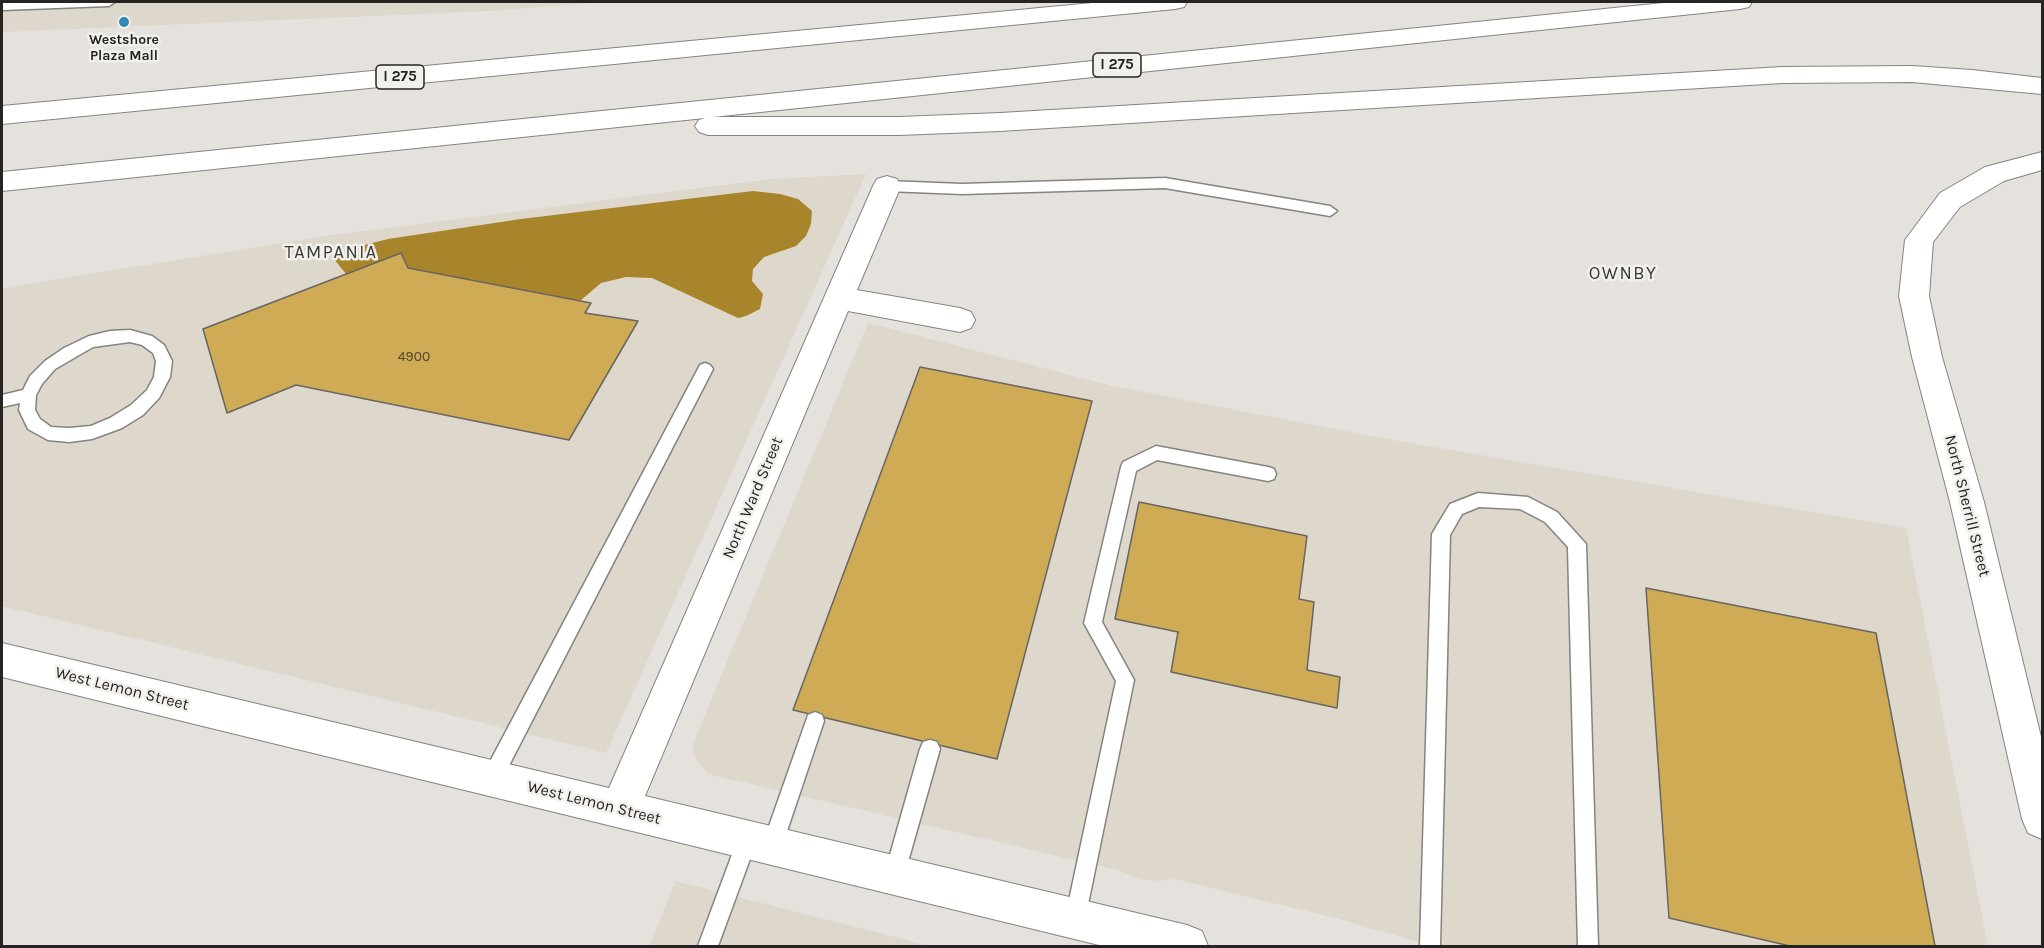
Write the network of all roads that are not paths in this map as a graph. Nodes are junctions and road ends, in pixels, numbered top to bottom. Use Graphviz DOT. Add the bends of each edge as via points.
graph roads {
  1 [pos="58,2"];
  2 [pos="109,2"];
  3 [pos="1175,2"];
  4 [pos="1740,2"];
  5 [pos="44,4"];
  6 [pos="2,6"];
  7 [pos="2043,86"];
  8 [pos="2,115"];
  9 [pos="494,131"];
  10 [pos="2043,161"];
  11 [pos="2,182"];
  12 [pos="887,186"];
  13 [pos="1330,211"];
  14 [pos="838,298"];
  15 [pos="960,320"];
  16 [pos="705,369"];
  17 [pos="28,395"];
  18 [pos="2,401"];
  19 [pos="1268,474"];
  20 [pos="2,660"];
  21 [pos="815,721"];
  22 [pos="930,749"];
  23 [pos="492,778"];
  24 [pos="620,809"];
  25 [pos="2043,819"];
  26 [pos="759,843"];
  27 [pos="894,876"];
  28 [pos="1075,919"];
  29 [pos="708,946"];
  30 [pos="1186,946"];
  31 [pos="1430,946"];
  32 [pos="1588,946"];
  1 -- 5 [label="lane"];
  2 -- 5 [label="lane"];
  3 -- 8 [label="main road, I 275"];
  4 -- 9 [label="main road, I 275"];
  5 -- 6 [label="lane"];
  7 -- 9 [label="main road" via="1912,74 1782,75 1000,122 796,127 642,125"];
  9 -- 11 [label="main road, I 275"];
  10 -- 25 [label="main road, North Sherrill Street" via="1995,174 1950,200 1919,240 1914,296"];
  12 -- 13 [label="lane" via="962,189 1165,183"];
  12 -- 14 [label="main road, North Ward Street"];
  14 -- 15 [label="main road"];
  14 -- 24 [label="main road, North Ward Street"];
  16 -- 23 [label="lane"];
  17 -- 17 [label="lane" via="27,411 34,424 48,433 92,432 137,410 158,385 164,361 159,349 147,340 130,336 89,342 50,365"];
  17 -- 18 [label="lane"];
  19 -- 28 [label="lane" via="1156,453 1129,467 1093,623 1125,680"];
  20 -- 23 [label="main road, West Lemon Street"];
  21 -- 26 [label="lane"];
  22 -- 27 [label="lane"];
  23 -- 24 [label="main road, West Lemon Street"];
  24 -- 26 [label="main road, West Lemon Street"];
  26 -- 27 [label="main road, West Lemon Street"];
  26 -- 29 [label="lane"];
  27 -- 28 [label="main road, West Lemon Street"];
  28 -- 30 [label="main road, West Lemon Street"];
  31 -- 32 [label="lane" via="1441,534 1456,509 1478,500 1522,502 1551,517 1577,544"];
}
